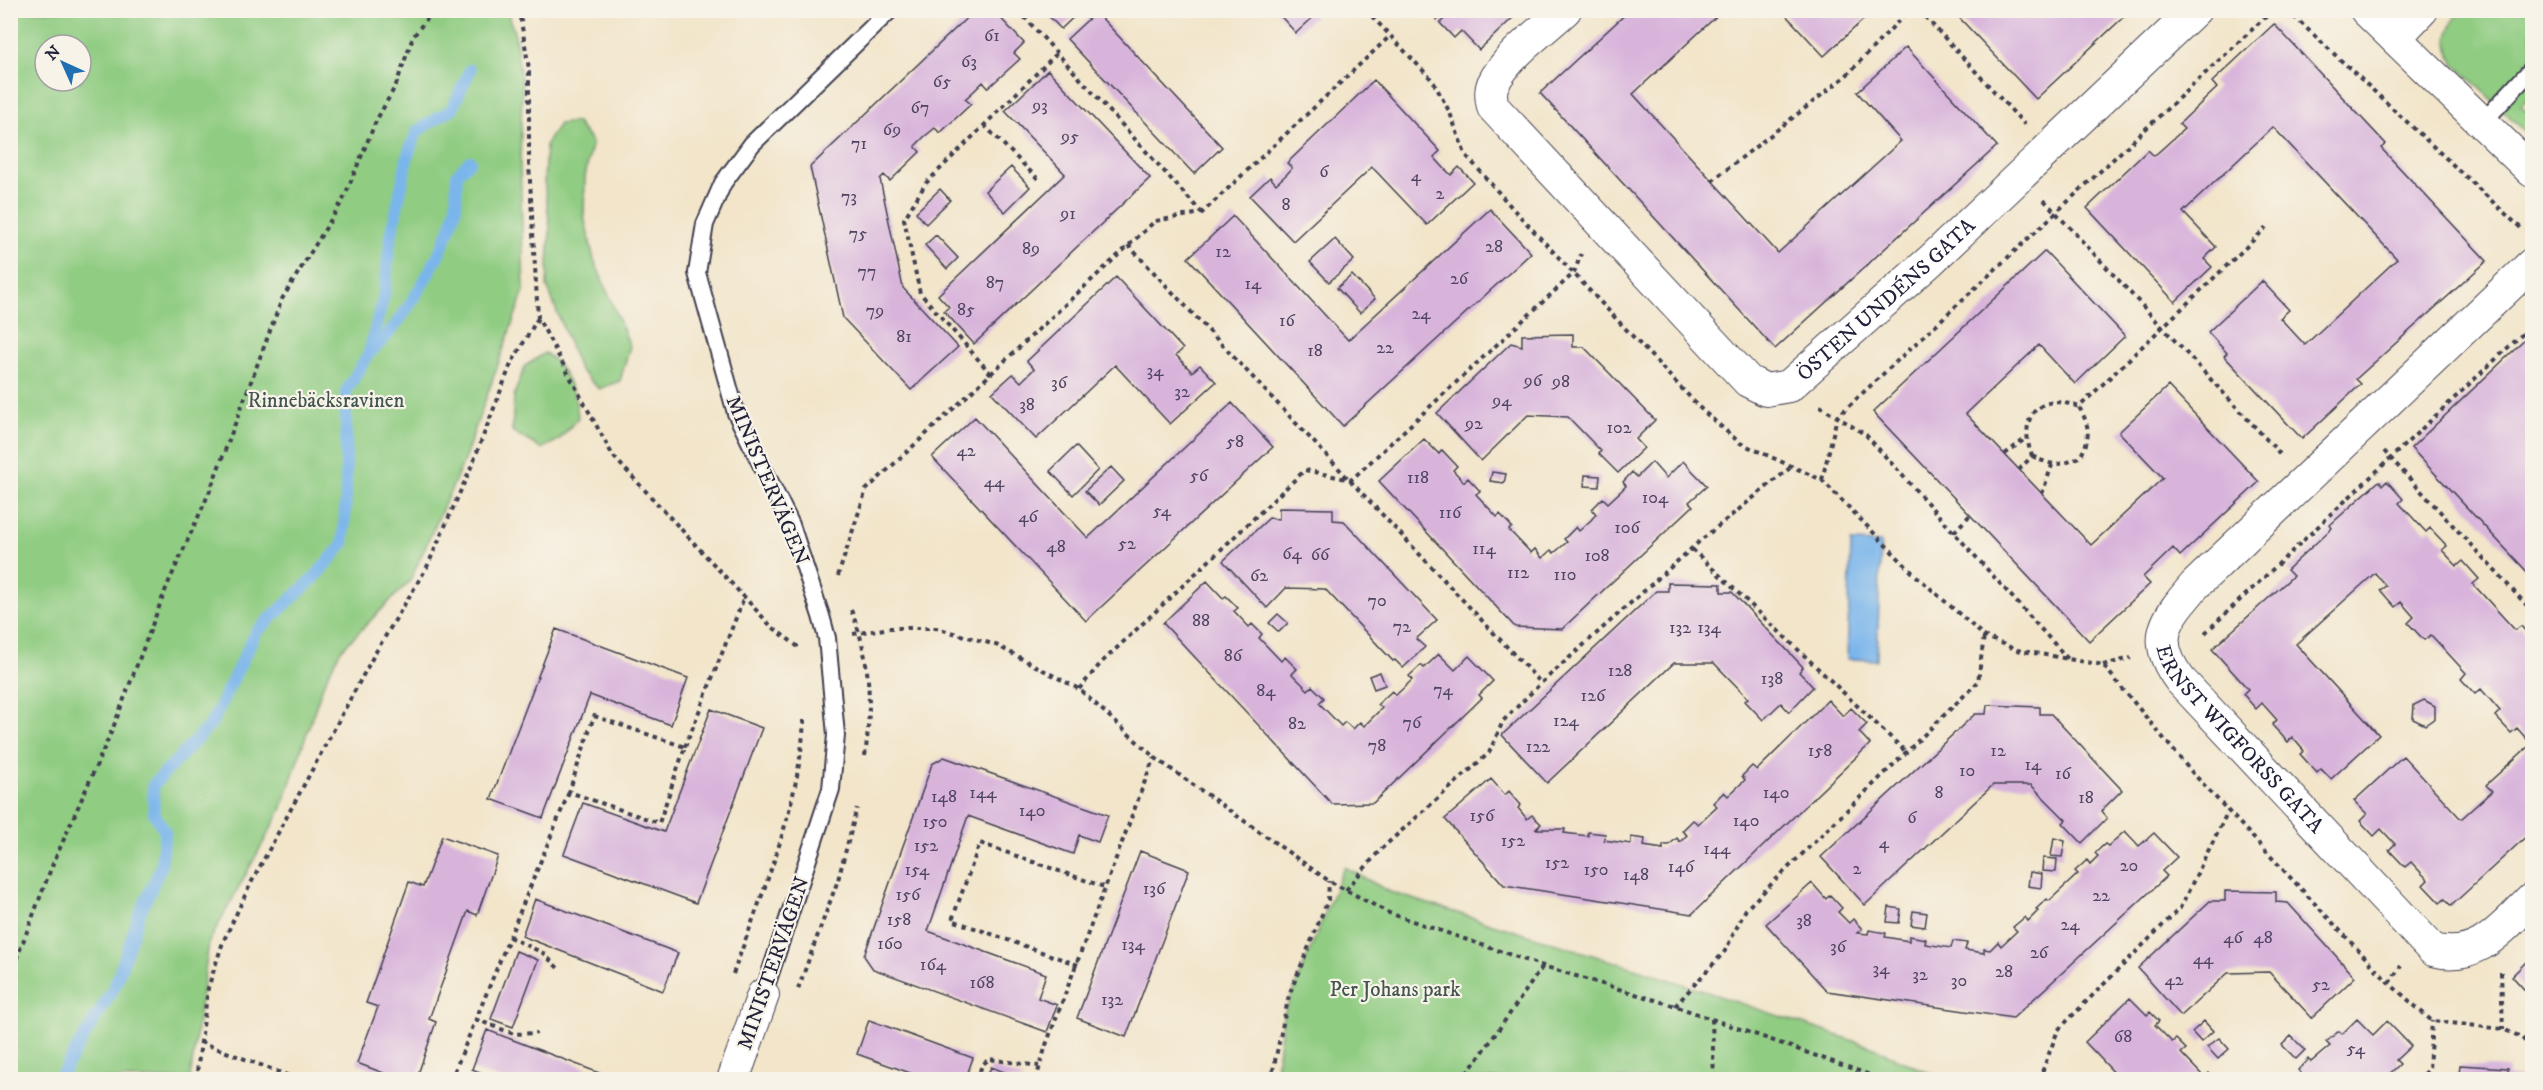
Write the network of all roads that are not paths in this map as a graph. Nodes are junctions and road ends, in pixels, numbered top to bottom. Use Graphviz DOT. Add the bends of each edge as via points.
graph roads {
  1 [pos="890,10"];
  2 [pos="1565,10"];
  3 [pos="2195,10"];
  4 [pos="2366,10"];
  5 [pos="2422,10"];
  6 [pos="2395,38"];
  7 [pos="2532,69"];
  8 [pos="2482,123"];
  9 [pos="2532,171"];
  10 [pos="2532,264"];
  11 [pos="2532,899"];
  12 [pos="763,995"];
  13 [pos="733,1080"];
  1 -- 12 [label="lane, MINISTERVÄGEN" via="752,144 723,183 705,224 697,273 736,413 791,525 827,638 836,735 831,789"];
  2 -- 3 [label="street, ÖSTEN UNDÉNS GATA" via="1512,58 1493,84 1493,107 1748,381 1766,390 1789,386"];
  4 -- 6 [label="street"];
  5 -- 6 [label="street"];
  6 -- 8 [label="street"];
  7 -- 8 [label="lane"];
  8 -- 9 [label="street"];
  10 -- 11 [label="street, ERNST WIGFORSS GATA" via="2195,585 2164,629 2164,651 2180,680 2433,950 2450,955 2473,950"];
  12 -- 13 [label="street, MINISTERVÄGEN"];
}
